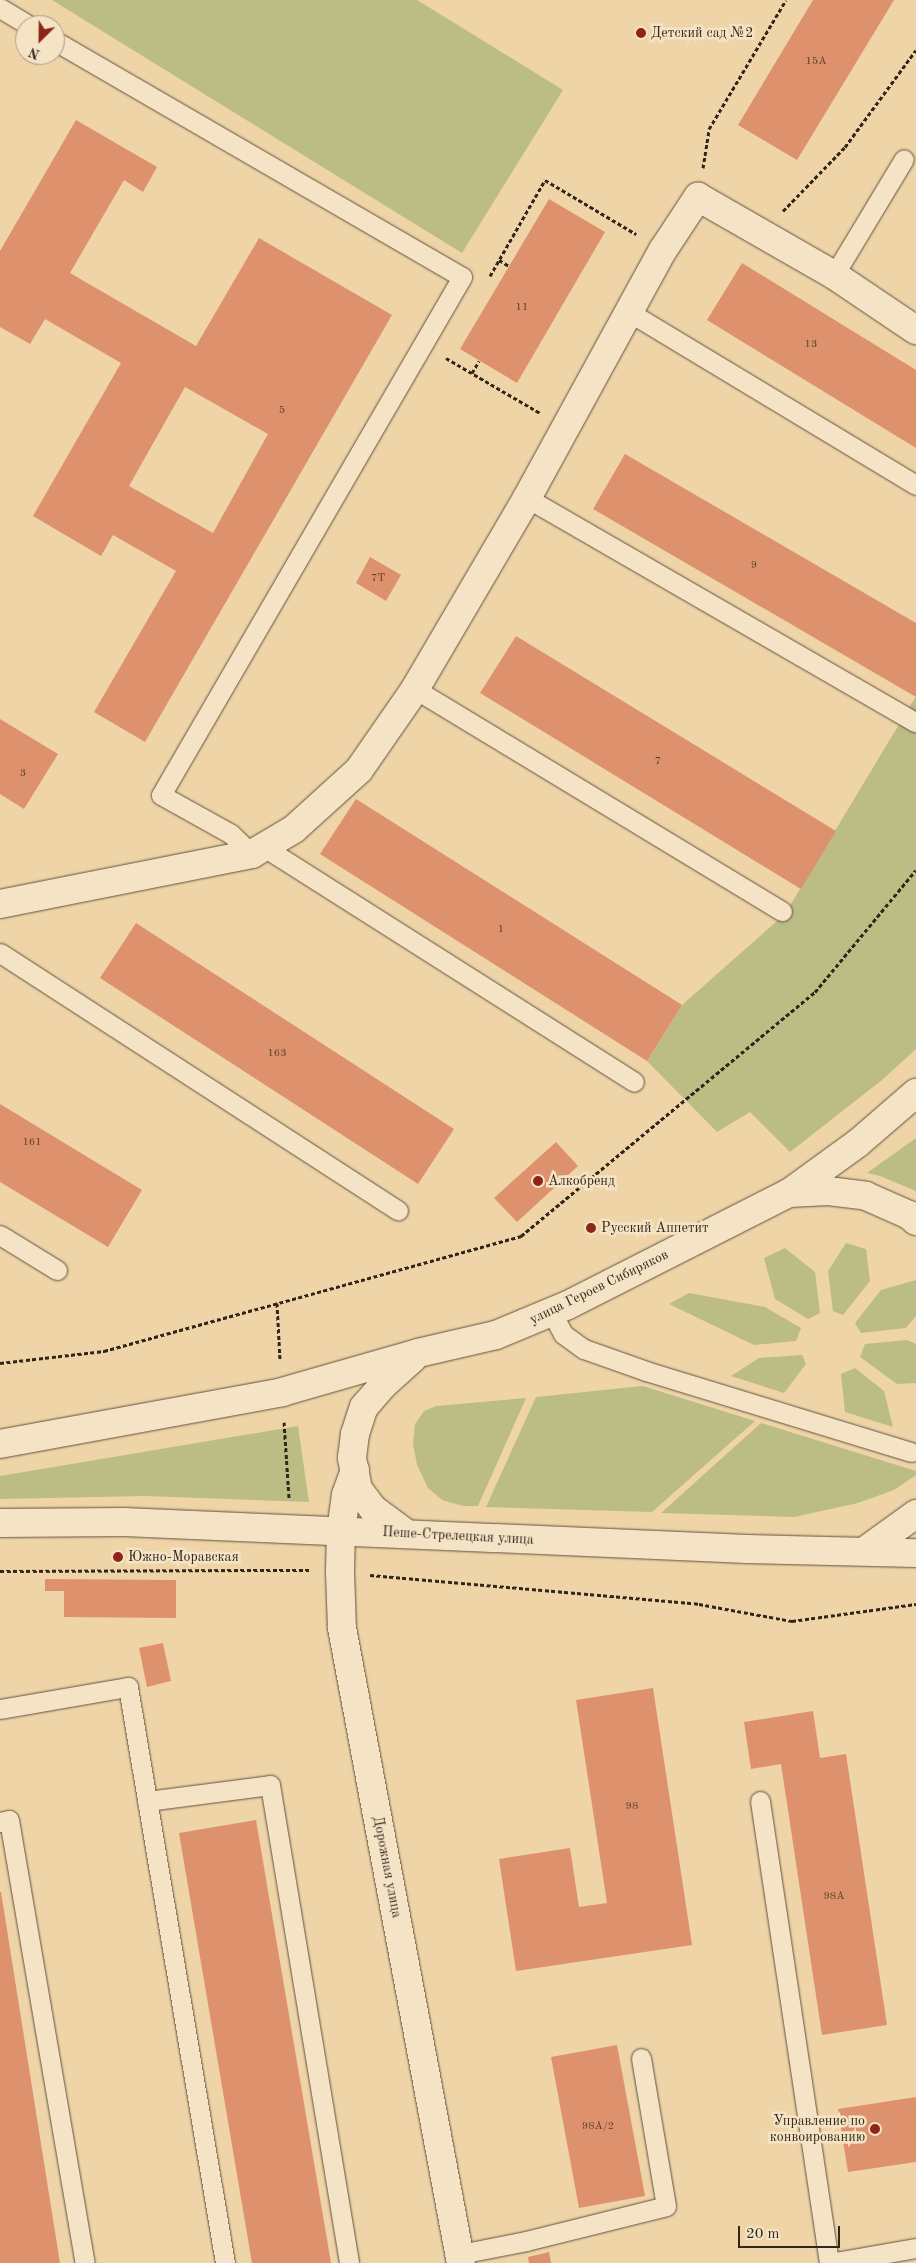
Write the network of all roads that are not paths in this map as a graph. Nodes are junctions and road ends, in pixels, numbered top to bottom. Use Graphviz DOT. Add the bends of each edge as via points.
graph roads {
  1 [pos="0,8"];
  2 [pos="15,17"];
  3 [pos="65,47"];
  4 [pos="904,158"];
  5 [pos="834,274"];
  6 [pos="629,312"];
  7 [pos="916,330"];
  8 [pos="916,485"];
  9 [pos="527,498"];
  10 [pos="415,689"];
  11 [pos="916,723"];
  12 [pos="258,851"];
  13 [pos="0,904"];
  14 [pos="782,911"];
  15 [pos="0,952"];
  16 [pos="634,1082"];
  17 [pos="916,1092"];
  18 [pos="789,1192"];
  19 [pos="398,1210"];
  20 [pos="916,1221"];
  21 [pos="0,1235"];
  22 [pos="57,1270"];
  23 [pos="552,1313"];
  24 [pos="418,1353"];
  25 [pos="0,1444"];
  26 [pos="911,1452"];
  27 [pos="355,1470"];
  28 [pos="916,1514"];
  29 [pos="0,1523"];
  30 [pos="341,1530"];
  31 [pos="408,1534"];
  32 [pos="866,1550"];
  33 [pos="916,1553"];
  34 [pos="0,1709"];
  35 [pos="147,1800"];
  36 [pos="760,1801"];
  37 [pos="0,1822"];
  38 [pos="641,2058"];
  39 [pos="916,2248"];
  40 [pos="460,2258"];
  41 [pos="85,2263"];
  42 [pos="225,2263"];
  43 [pos="349,2263"];
  44 [pos="829,2263"];
  1 -- 2 [label="lane"];
  3 -- 12 [label="lane" via="462,277 161,795"];
  4 -- 5 [label="lane"];
  5 -- 6 [label="street" via="698,197 663,250"];
  5 -- 7 [label="street"];
  6 -- 8 [label="lane"];
  6 -- 9 [label="street"];
  9 -- 10 [label="street"];
  9 -- 11 [label="lane"];
  10 -- 12 [label="street" via="359,770 294,829"];
  10 -- 14 [label="lane"];
  12 -- 13 [label="street"];
  12 -- 16 [label="lane"];
  15 -- 19 [label="lane"];
  17 -- 18 [label="street, улица Героев Сибиряков" via="858,1143"];
  18 -- 20 [label="street" via="828,1191 866,1196"];
  18 -- 23 [label="street, улица Героев Сибиряков"];
  21 -- 22 [label="lane"];
  23 -- 24 [label="street, улица Героев Сибиряков" via="496,1334"];
  23 -- 26 [label="lane" via="563,1334 584,1349"];
  24 -- 25 [label="street" via="282,1392"];
  24 -- 27 [label="street" via="364,1407 355,1434 352,1458"];
  27 -- 30 [label="street, Дорожная улица" via="346,1496"];
  27 -- 31 [label="street" via="358,1488 373,1509"];
  28 -- 32 [label="street"];
  29 -- 30 [label="street, Пеше-Стрелецкая улица" via="124,1522"];
  30 -- 31 [label="street, Пеше-Стрелецкая улица"];
  30 -- 40 [label="street, Дорожная улица" via="342,1628"];
  31 -- 32 [label="street, Пеше-Стрелецкая улица" via="747,1549"];
  32 -- 33 [label="street, Пеше-Стрелецкая улица"];
  34 -- 35 [label="lane" via="128,1687"];
  35 -- 42 [label="lane"];
  35 -- 43 [label="lane" via="270,1785"];
  36 -- 44 [label="lane"];
  37 -- 41 [label="lane" via="8,1820"];
  38 -- 40 [label="lane" via="666,2206"];
  39 -- 44 [label="lane"];
}
